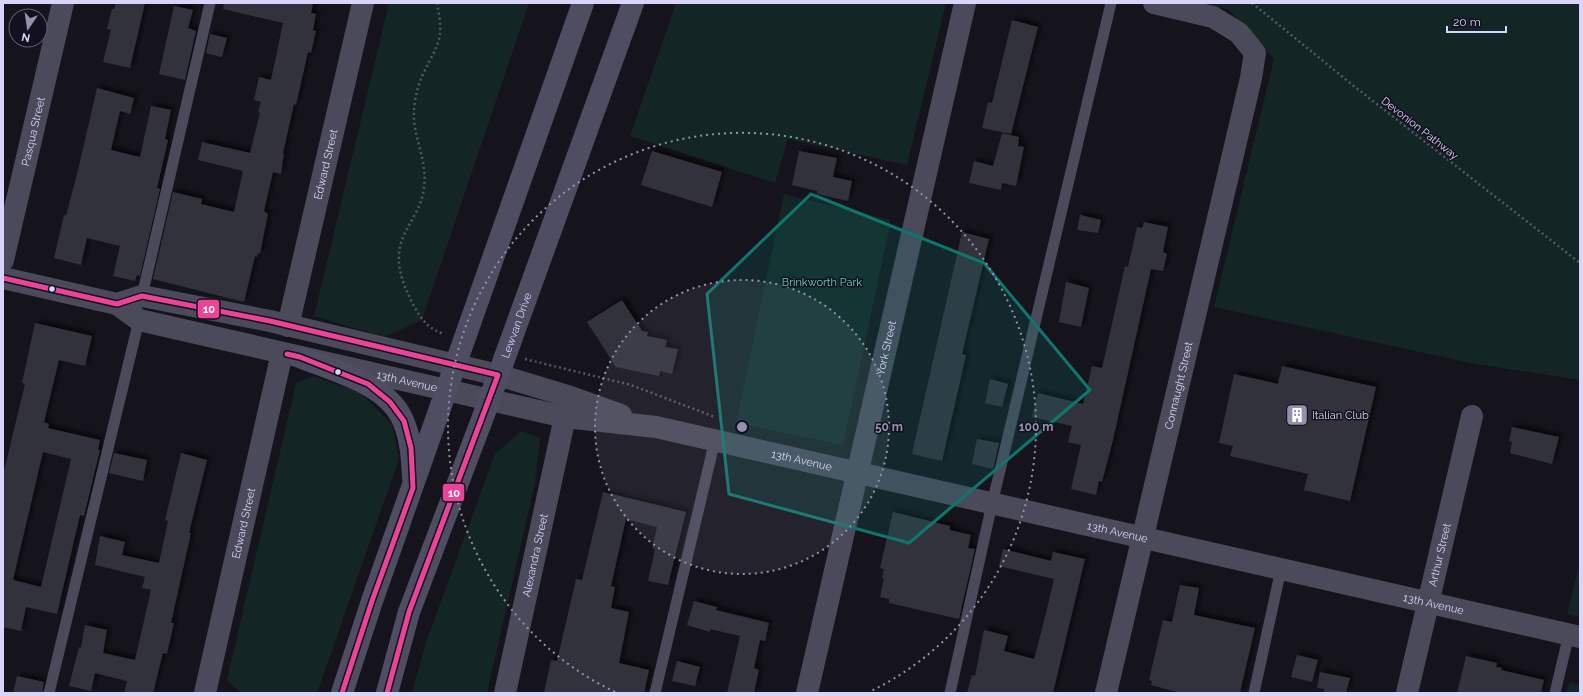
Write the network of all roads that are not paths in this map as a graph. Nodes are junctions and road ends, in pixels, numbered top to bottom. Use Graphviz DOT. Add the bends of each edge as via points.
graph roads {
  1 [pos="63,3"];
  2 [pos="210,3"];
  3 [pos="363,3"];
  4 [pos="583,3"];
  5 [pos="634,3"];
  6 [pos="965,3"];
  7 [pos="1110,3"];
  8 [pos="1154,3"];
  9 [pos="10,201"];
  10 [pos="3,260"];
  11 [pos="3,278"];
  12 [pos="142,296"];
  13 [pos="117,304"];
  14 [pos="138,320"];
  15 [pos="288,326"];
  16 [pos="291,355"];
  17 [pos="457,365"];
  18 [pos="498,375"];
  19 [pos="448,390"];
  20 [pos="489,401"];
  21 [pos="1472,416"];
  22 [pos="565,417"];
  23 [pos="656,427"];
  24 [pos="715,440"];
  25 [pos="857,473"];
  26 [pos="413,488"];
  27 [pos="992,504"];
  28 [pos="1141,537"];
  29 [pos="1281,569"];
  30 [pos="1428,602"];
  31 [pos="1574,636"];
  32 [pos="49,693"];
  33 [pos="205,693"];
  34 [pos="342,693"];
  35 [pos="387,693"];
  36 [pos="505,693"];
  37 [pos="655,693"];
  38 [pos="807,693"];
  39 [pos="950,693"];
  40 [pos="1106,693"];
  41 [pos="1254,693"];
  42 [pos="1407,693"];
  43 [pos="1555,693"];
  1 -- 9 [label="street, Pasqua Street"];
  2 -- 12 [label="lane"];
  3 -- 15 [label="street, Edward Street"];
  4 -- 17 [label="main road"];
  5 -- 18 [label="main road, Lewvan Drive"];
  6 -- 25 [label="street, York Street"];
  7 -- 27 [label="lane"];
  8 -- 28 [label="street, Connaught Street" via="1213,17 1239,33 1255,53"];
  9 -- 10 [label="street, Pasqua Street"];
  11 -- 13 [label="street, 13th Avenue"];
  12 -- 13 [label="street, 13th Avenue"];
  12 -- 15 [label="street, 13th Avenue"];
  13 -- 14 [label="street, 13th Avenue"];
  14 -- 16 [label="street, 13th Avenue"];
  14 -- 32 [label="lane"];
  15 -- 17 [label="street, 13th Avenue"];
  16 -- 19 [label="street, 13th Avenue"];
  16 -- 26 [label="main road" via="368,384 390,402 404,421 411,448"];
  16 -- 33 [label="street, Edward Street"];
  17 -- 18 [label="street, 13th Avenue"];
  17 -- 19 [label="main road"];
  18 -- 20 [label="main road, Lewvan Drive"];
  18 -- 23 [label="street, 13th Avenue"];
  19 -- 20 [label="street, 13th Avenue"];
  19 -- 26 [label="main road"];
  20 -- 22 [label="street, 13th Avenue"];
  20 -- 35 [label="main road, Lewvan Drive" via="409,612"];
  21 -- 30 [label="street, Arthur Street"];
  22 -- 23 [label="street, 13th Avenue"];
  22 -- 36 [label="street, Alexandra Street"];
  23 -- 24 [label="street, 13th Avenue"];
  24 -- 25 [label="street, 13th Avenue"];
  24 -- 37 [label="lane"];
  25 -- 27 [label="street, 13th Avenue"];
  25 -- 38 [label="street, York Street"];
  26 -- 34 [label="main road"];
  27 -- 28 [label="street, 13th Avenue"];
  27 -- 39 [label="lane"];
  28 -- 29 [label="street, 13th Avenue"];
  28 -- 40 [label="street, Connaught Street"];
  29 -- 30 [label="street, 13th Avenue"];
  29 -- 41 [label="lane"];
  30 -- 31 [label="street, 13th Avenue"];
  30 -- 42 [label="street, Arthur Street"];
  31 -- 43 [label="lane"];
}
